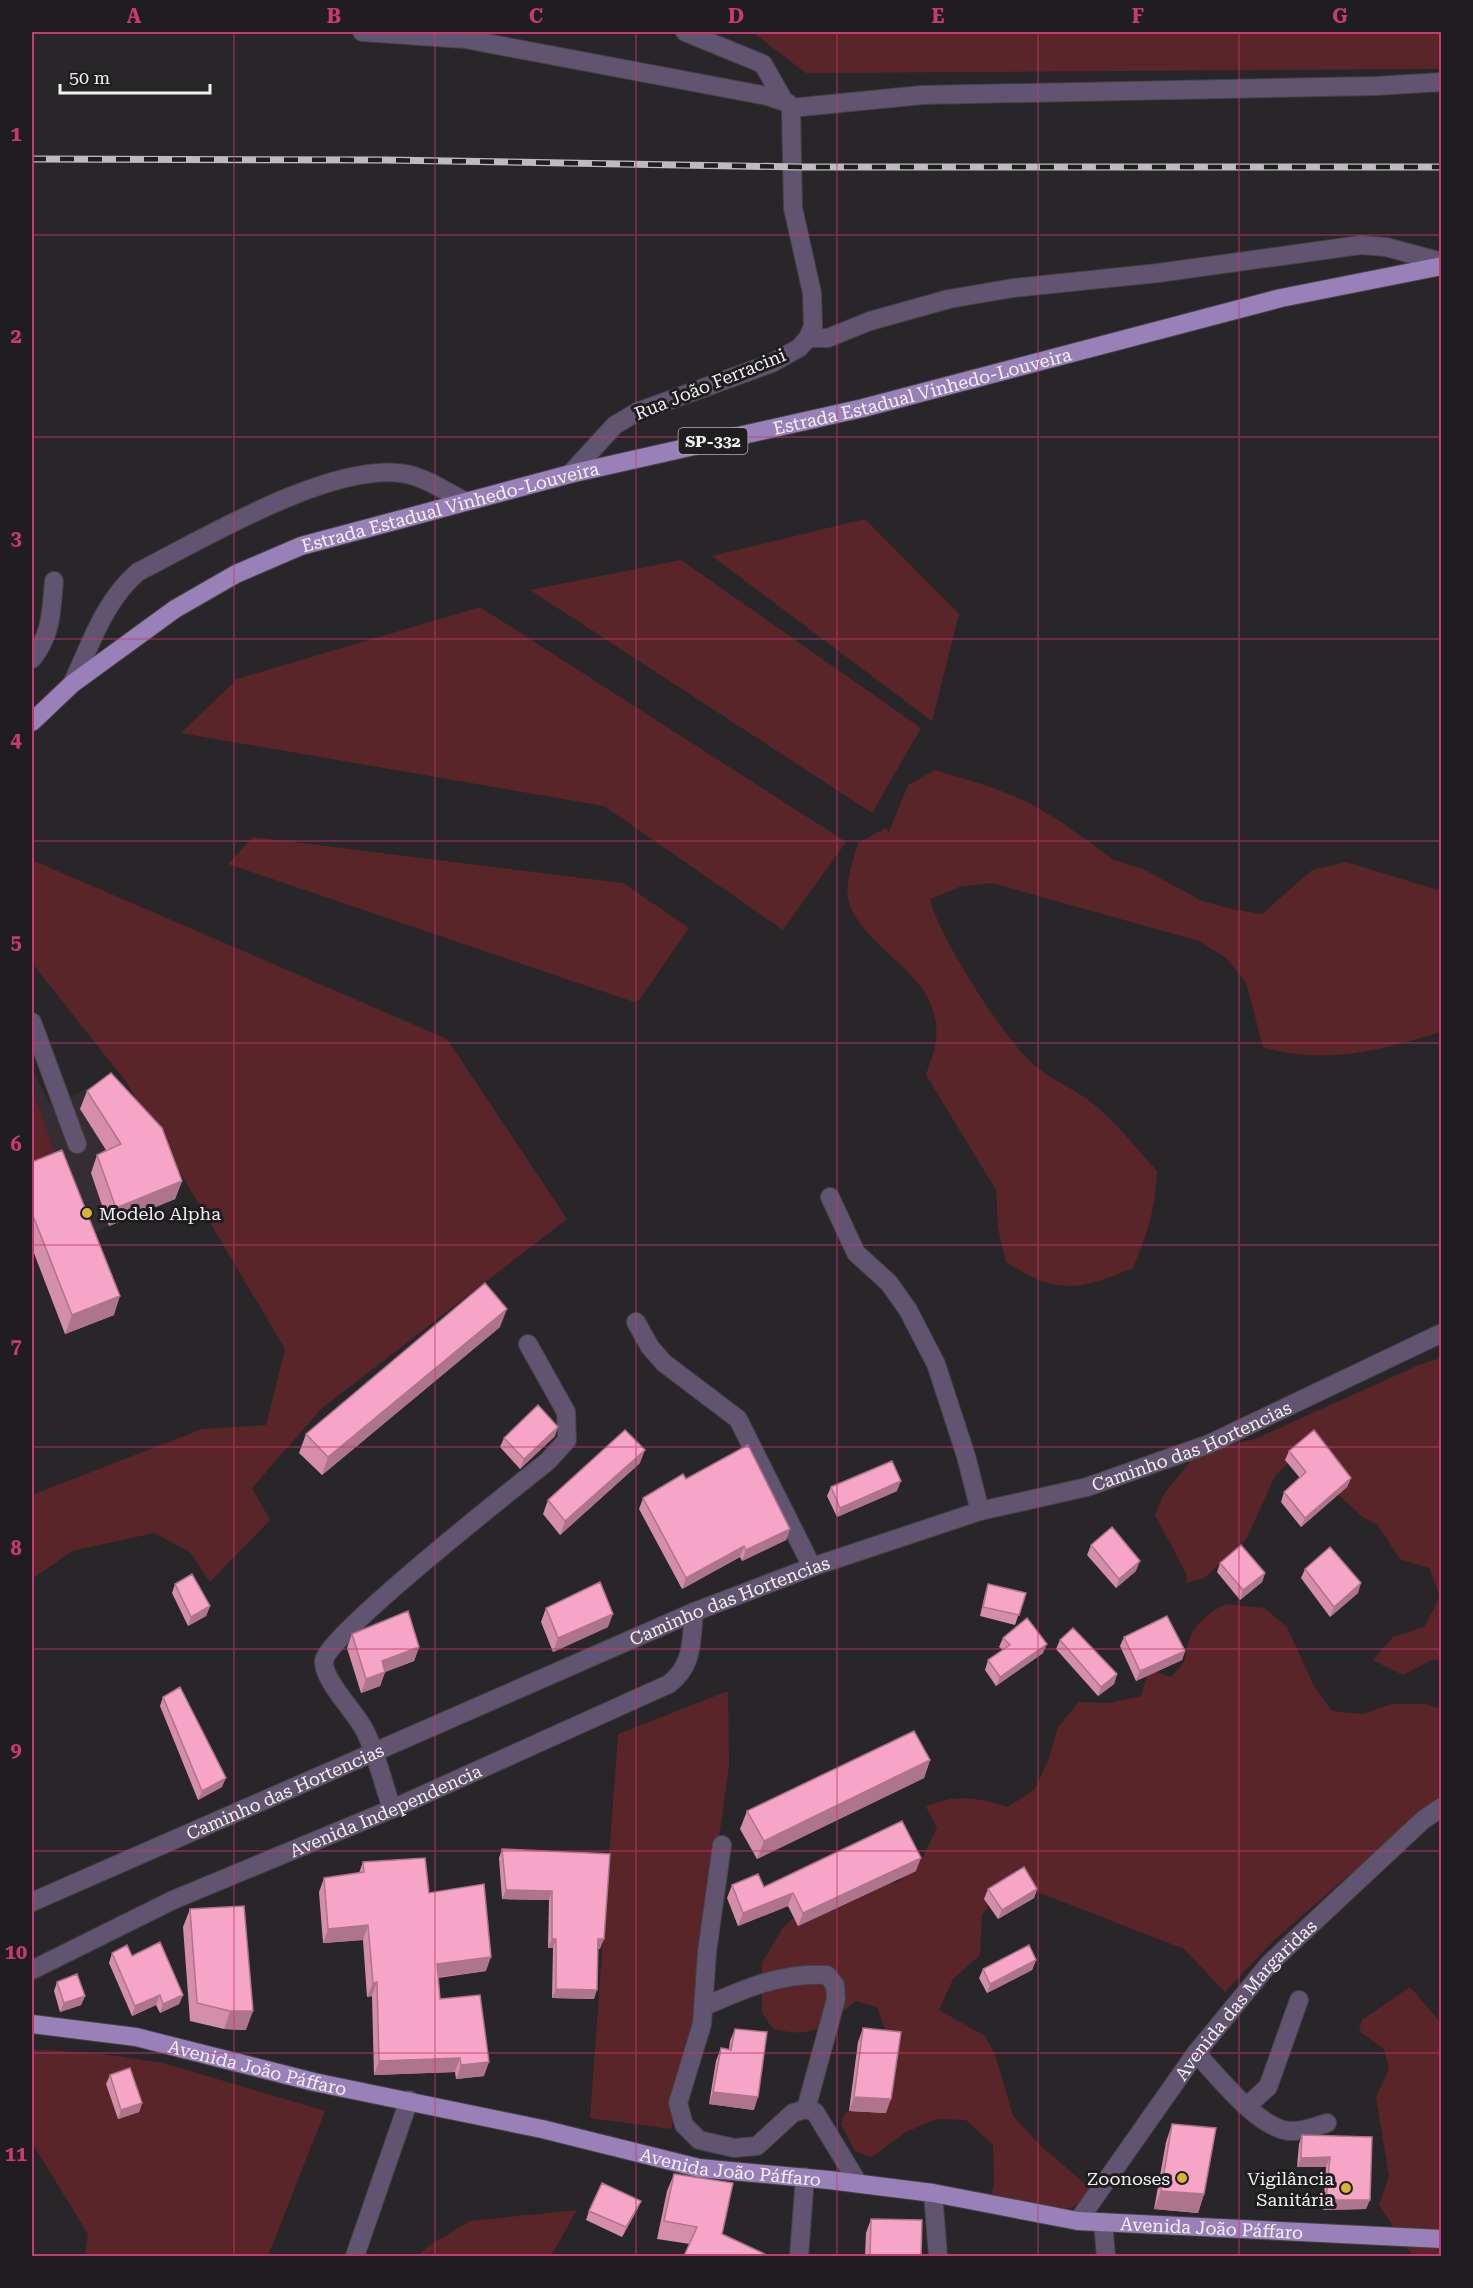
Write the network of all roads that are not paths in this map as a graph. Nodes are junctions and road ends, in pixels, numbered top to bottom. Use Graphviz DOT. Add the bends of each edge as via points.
graph roads {
  1 [pos="362,32"];
  2 [pos="685,32"];
  3 [pos="1442,82"];
  4 [pos="787,104"];
  5 [pos="1442,264"];
  6 [pos="808,338"];
  7 [pos="570,474"];
  8 [pos="465,501"];
  9 [pos="54,580"];
  10 [pos="32,659"];
  11 [pos="72,684"];
  12 [pos="32,722"];
  13 [pos="32,1022"];
  14 [pos="77,1144"];
  15 [pos="830,1197"];
  16 [pos="636,1322"];
  17 [pos="1442,1333"];
  18 [pos="528,1344"];
  19 [pos="980,1511"];
  20 [pos="812,1567"];
  21 [pos="694,1612"];
  22 [pos="373,1753"];
  23 [pos="1442,1807"];
  24 [pos="392,1809"];
  25 [pos="722,1845"];
  26 [pos="32,1902"];
  27 [pos="32,1970"];
  28 [pos="1299,2000"];
  29 [pos="703,2007"];
  30 [pos="32,2024"];
  31 [pos="1196,2053"];
  32 [pos="409,2100"];
  33 [pos="1247,2106"];
  34 [pos="806,2109"];
  35 [pos="1327,2123"];
  36 [pos="805,2177"];
  37 [pos="858,2183"];
  38 [pos="933,2193"];
  39 [pos="1078,2221"];
  40 [pos="1103,2222"];
  41 [pos="1442,2239"];
  42 [pos="355,2256"];
  43 [pos="799,2256"];
  44 [pos="938,2256"];
  45 [pos="1106,2256"];
  1 -- 4 [label="street" via="465,39 684,79"];
  2 -- 4 [label="street" via="762,64"];
  3 -- 4 [label="street" via="922,95"];
  4 -- 6 [label="street" via="793,208 812,293 813,326"];
  5 -- 6 [label="street" via="1386,248 1351,247 1002,290 949,299 870,321 828,338"];
  5 -- 7 [label="main road, Estrada Estadual Vinhedo-Louveira / SP-332" via="1281,298 863,408"];
  6 -- 7 [label="street, Rua João Ferracini" via="799,348 772,363 637,411 615,425"];
  7 -- 8 [label="main road, Estrada Estadual Vinhedo-Louveira / SP-332"];
  8 -- 11 [label="main road, Estrada Estadual Vinhedo-Louveira / SP-332" via="269,558 174,609"];
  8 -- 11 [label="street" via="422,479 383,472 350,477 281,500 138,572 119,588"];
  9 -- 10 [label="street" via="49,628 44,644"];
  11 -- 12 [label="main road, Estrada Estadual Vinhedo-Louveira / SP-332"];
  13 -- 14 [label="street"];
  15 -- 19 [label="street" via="856,1253 889,1283 902,1301 936,1364"];
  16 -- 20 [label="street" via="664,1364 738,1419"];
  17 -- 19 [label="street, Caminho das Hortencias" via="1209,1444 1087,1487"];
  18 -- 22 [label="street" via="566,1412 567,1440 548,1461 366,1613 328,1650 324,1659 325,1672 365,1730"];
  19 -- 20 [label="street, Caminho das Hortencias"];
  20 -- 21 [label="street, Caminho das Hortencias"];
  21 -- 22 [label="street, Caminho das Hortencias"];
  21 -- 24 [label="street, Avenida Independencia" via="690,1656 669,1684"];
  22 -- 24 [label="street"];
  22 -- 26 [label="street, Caminho das Hortencias"];
  23 -- 31 [label="street, Avenida das Margaridas" via="1423,1820 1269,1964"];
  24 -- 27 [label="street, Avenida Independencia" via="173,1900"];
  25 -- 29 [label="street"];
  28 -- 33 [label="street" via="1268,2087"];
  29 -- 34 [label="street" via="702,2024 678,2103 684,2126 699,2140 734,2148 757,2146 793,2113"];
  29 -- 34 [label="street" via="766,1980 826,1975 835,1985 836,1999"];
  30 -- 32 [label="main road, Avenida João Páffaro" via="136,2037 314,2082"];
  31 -- 33 [label="street"];
  31 -- 39 [label="street, Avenida das Margaridas"];
  32 -- 36 [label="main road, Avenida João Páffaro" via="699,2168"];
  32 -- 42 [label="street"];
  33 -- 35 [label="street" via="1277,2129 1293,2132"];
  34 -- 37 [label="street" via="815,2112"];
  36 -- 37 [label="main road, Avenida João Páffaro"];
  36 -- 43 [label="street"];
  37 -- 38 [label="main road, Avenida João Páffaro"];
  38 -- 39 [label="main road, Avenida João Páffaro"];
  38 -- 44 [label="street"];
  39 -- 40 [label="main road, Avenida João Páffaro"];
  40 -- 41 [label="main road, Avenida João Páffaro"];
  40 -- 45 [label="street"];
}
